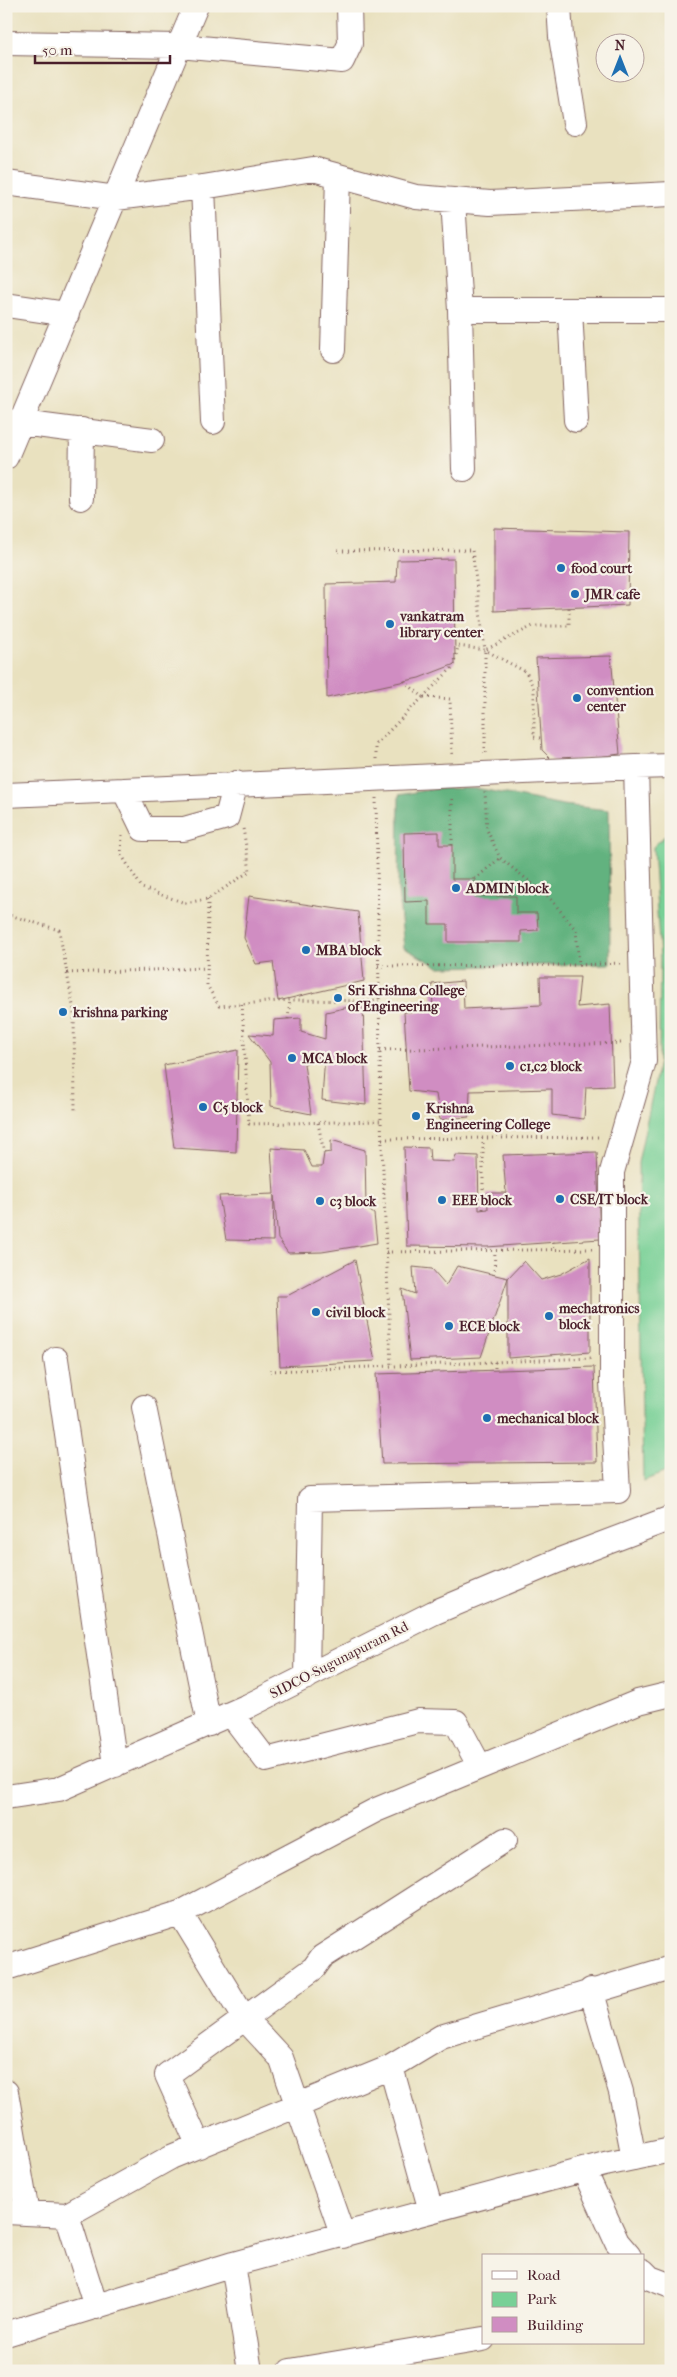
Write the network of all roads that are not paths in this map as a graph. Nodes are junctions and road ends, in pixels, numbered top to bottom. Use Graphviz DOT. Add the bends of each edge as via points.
graph roads {
  1 [pos="196,6"];
  2 [pos="349,6"];
  3 [pos="559,6"];
  4 [pos="6,44"];
  5 [pos="179,46"];
  6 [pos="575,123"];
  7 [pos="338,176"];
  8 [pos="6,183"];
  9 [pos="203,187"];
  10 [pos="671,194"];
  11 [pos="116,198"];
  12 [pos="453,200"];
  13 [pos="6,305"];
  14 [pos="460,310"];
  15 [pos="570,310"];
  16 [pos="671,310"];
  17 [pos="67,314"];
  18 [pos="333,350"];
  19 [pos="576,420"];
  20 [pos="14,422"];
  21 [pos="213,422"];
  22 [pos="82,430"];
  23 [pos="152,440"];
  24 [pos="6,457"];
  25 [pos="464,469"];
  26 [pos="81,498"];
  27 [pos="671,766"];
  28 [pos="636,767"];
  29 [pos="236,783"];
  30 [pos="124,790"];
  31 [pos="6,795"];
  32 [pos="56,1359"];
  33 [pos="144,1407"];
  34 [pos="671,1518"];
  35 [pos="307,1676"];
  36 [pos="671,1694"];
  37 [pos="232,1714"];
  38 [pos="209,1724"];
  39 [pos="115,1765"];
  40 [pos="480,1767"];
  41 [pos="6,1796"];
  42 [pos="505,1840"];
  43 [pos="180,1913"];
  44 [pos="6,1968"];
  45 [pos="671,1968"];
  46 [pos="591,1990"];
  47 [pos="244,2018"];
  48 [pos="391,2067"];
  49 [pos="6,2092"];
  50 [pos="298,2105"];
  51 [pos="198,2146"];
  52 [pos="671,2150"];
  53 [pos="634,2158"];
  54 [pos="584,2170"];
  55 [pos="431,2211"];
  56 [pos="16,2213"];
  57 [pos="67,2215"];
  58 [pos="343,2236"];
  59 [pos="627,2254"];
  60 [pos="233,2264"];
  61 [pos="644,2272"];
  62 [pos="671,2286"];
  63 [pos="96,2307"];
  64 [pos="6,2334"];
  65 [pos="482,2339"];
  66 [pos="250,2371"];
  67 [pos="290,2371"];
  1 -- 5 [label="street"];
  2 -- 5 [label="street" via="350,44 342,61"];
  3 -- 6 [label="street"];
  4 -- 5 [label="street"];
  5 -- 11 [label="street"];
  7 -- 9 [label="street" via="314,170"];
  7 -- 12 [label="street" via="416,198"];
  7 -- 18 [label="street"];
  8 -- 11 [label="street"];
  9 -- 11 [label="street"];
  9 -- 21 [label="street"];
  10 -- 12 [label="street" via="490,203"];
  11 -- 17 [label="street"];
  12 -- 14 [label="street"];
  13 -- 17 [label="street"];
  14 -- 15 [label="street"];
  14 -- 25 [label="street"];
  15 -- 16 [label="street"];
  15 -- 19 [label="street"];
  17 -- 20 [label="street"];
  20 -- 22 [label="street"];
  20 -- 24 [label="street"];
  22 -- 23 [label="street"];
  22 -- 26 [label="street"];
  27 -- 28 [label="street"];
  28 -- 29 [label="street"];
  28 -- 35 [label="street" via="644,1061 612,1172 612,1357 618,1491 310,1499"];
  29 -- 30 [label="street"];
  29 -- 30 [label="street" via="227,817 184,829 143,828"];
  30 -- 31 [label="street"];
  32 -- 39 [label="street"];
  33 -- 38 [label="street"];
  34 -- 35 [label="street, SIDCO-Sugunapuram Rd" via="433,1613"];
  35 -- 37 [label="street, SIDCO-Sugunapuram Rd"];
  36 -- 40 [label="street" via="638,1702"];
  37 -- 38 [label="street, SIDCO-Sugunapuram Rd"];
  37 -- 40 [label="street" via="266,1760 418,1720 456,1722"];
  38 -- 39 [label="street, SIDCO-Sugunapuram Rd"];
  39 -- 41 [label="street, SIDCO-Sugunapuram Rd" via="60,1789"];
  40 -- 43 [label="street" via="376,1810"];
  42 -- 47 [label="street" via="322,1957 314,1968"];
  43 -- 44 [label="street"];
  43 -- 47 [label="street"];
  45 -- 46 [label="street"];
  46 -- 48 [label="street" via="441,2037"];
  46 -- 53 [label="street" via="621,2092"];
  47 -- 50 [label="street" via="281,2058"];
  47 -- 51 [label="street" via="167,2075"];
  48 -- 50 [label="street"];
  48 -- 55 [label="street"];
  49 -- 56 [label="street"];
  50 -- 51 [label="street"];
  50 -- 58 [label="street"];
  51 -- 57 [label="street"];
  52 -- 53 [label="street"];
  53 -- 54 [label="street"];
  54 -- 55 [label="street"];
  54 -- 59 [label="street" via="617,2242"];
  55 -- 58 [label="street"];
  56 -- 57 [label="street"];
  57 -- 63 [label="street"];
  58 -- 60 [label="street"];
  60 -- 63 [label="street"];
  60 -- 66 [label="street"];
  61 -- 62 [label="street" via="650,2278"];
  63 -- 64 [label="street"];
  65 -- 67 [label="street"];
}
